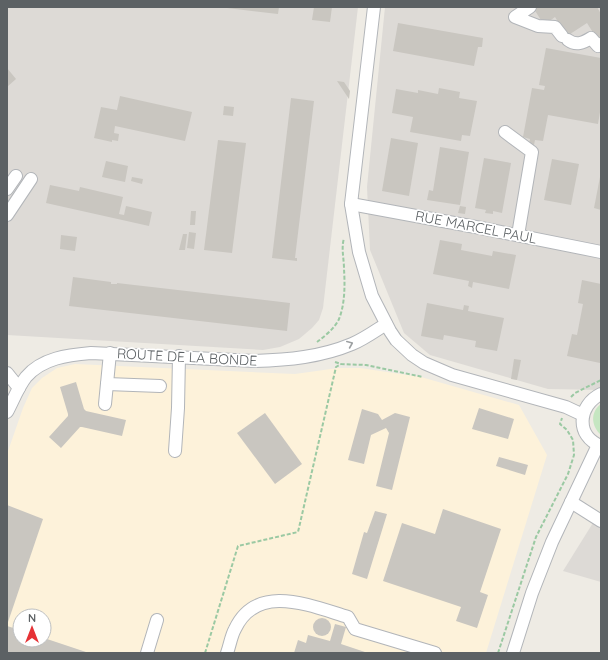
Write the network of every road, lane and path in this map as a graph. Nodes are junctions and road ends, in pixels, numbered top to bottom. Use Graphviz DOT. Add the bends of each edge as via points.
graph roads {
  1 [pos="374,7"];
  2 [pos="530,7"];
  3 [pos="601,44"];
  4 [pos="505,132"];
  5 [pos="16,176"];
  6 [pos="31,179"];
  7 [pos="7,188"];
  8 [pos="351,204"];
  9 [pos="7,215"];
  10 [pos="345,233"];
  11 [pos="518,235"];
  12 [pos="601,252"];
  13 [pos="386,324"];
  14 [pos="315,343"];
  15 [pos="110,354"];
  16 [pos="179,356"];
  17 [pos="341,364"];
  18 [pos="7,373"];
  19 [pos="601,380"];
  20 [pos="107,384"];
  21 [pos="160,386"];
  22 [pos="19,388"];
  23 [pos="601,394"];
  24 [pos="105,404"];
  25 [pos="566,407"];
  26 [pos="7,412"];
  27 [pos="583,415"];
  28 [pos="600,446"];
  29 [pos="176,451"];
  30 [pos="571,502"];
  31 [pos="601,522"];
  32 [pos="157,620"];
  33 [pos="147,653"];
  34 [pos="205,653"];
  35 [pos="227,653"];
  36 [pos="435,653"];
  37 [pos="498,653"];
  38 [pos="513,653"];
  1 -- 8 [label="street"];
  2 -- 3 [label="street" via="515,17 538,26 555,27 572,42 581,44 591,38 598,46"];
  4 -- 11 [label="street" via="532,152"];
  5 -- 7 [label="street"];
  6 -- 9 [label="street"];
  8 -- 11 [label="street, RUE MARCEL PAUL"];
  8 -- 13 [label="street" via="366,277"];
  10 -- 14 [label="path" via="342,248 343,304 338,320"];
  11 -- 12 [label="street, RUE MARCEL PAUL"];
  16 -- 13 [label="street, ROUTE DE LA BONDE, one-way" via="262,361 313,356 352,344"];
  13 -- 25 [label="street" via="396,340 412,355 434,368"];
  15 -- 16 [label="street, ROUTE DE LA BONDE"];
  15 -- 20 [label="street"];
  15 -- 22 [label="street, ROUTE DE LA BONDE" via="69,354 51,360 27,376"];
  16 -- 29 [label="street"];
  17 -- 34 [label="path" via="336,367 298,532 238,546"];
  18 -- 22 [label="street"];
  19 -- 25 [label="path" via="575,393"];
  20 -- 21 [label="street"];
  20 -- 24 [label="street"];
  22 -- 26 [label="street, ROUTE DE LA BONDE"];
  23 -- 27 [label="street" via="589,402"];
  25 -- 27 [label="street"];
  25 -- 37 [label="path" via="560,424 568,430 573,440 574,455 568,474 536,537"];
  27 -- 28 [label="street" via="584,430 592,441"];
  28 -- 30 [label="street"];
  30 -- 31 [label="street"];
  30 -- 38 [label="street" via="532,593"];
  32 -- 33 [label="street"];
  35 -- 36 [label="street" via="235,629 251,608 274,601 300,603 348,617 355,629"];
}
